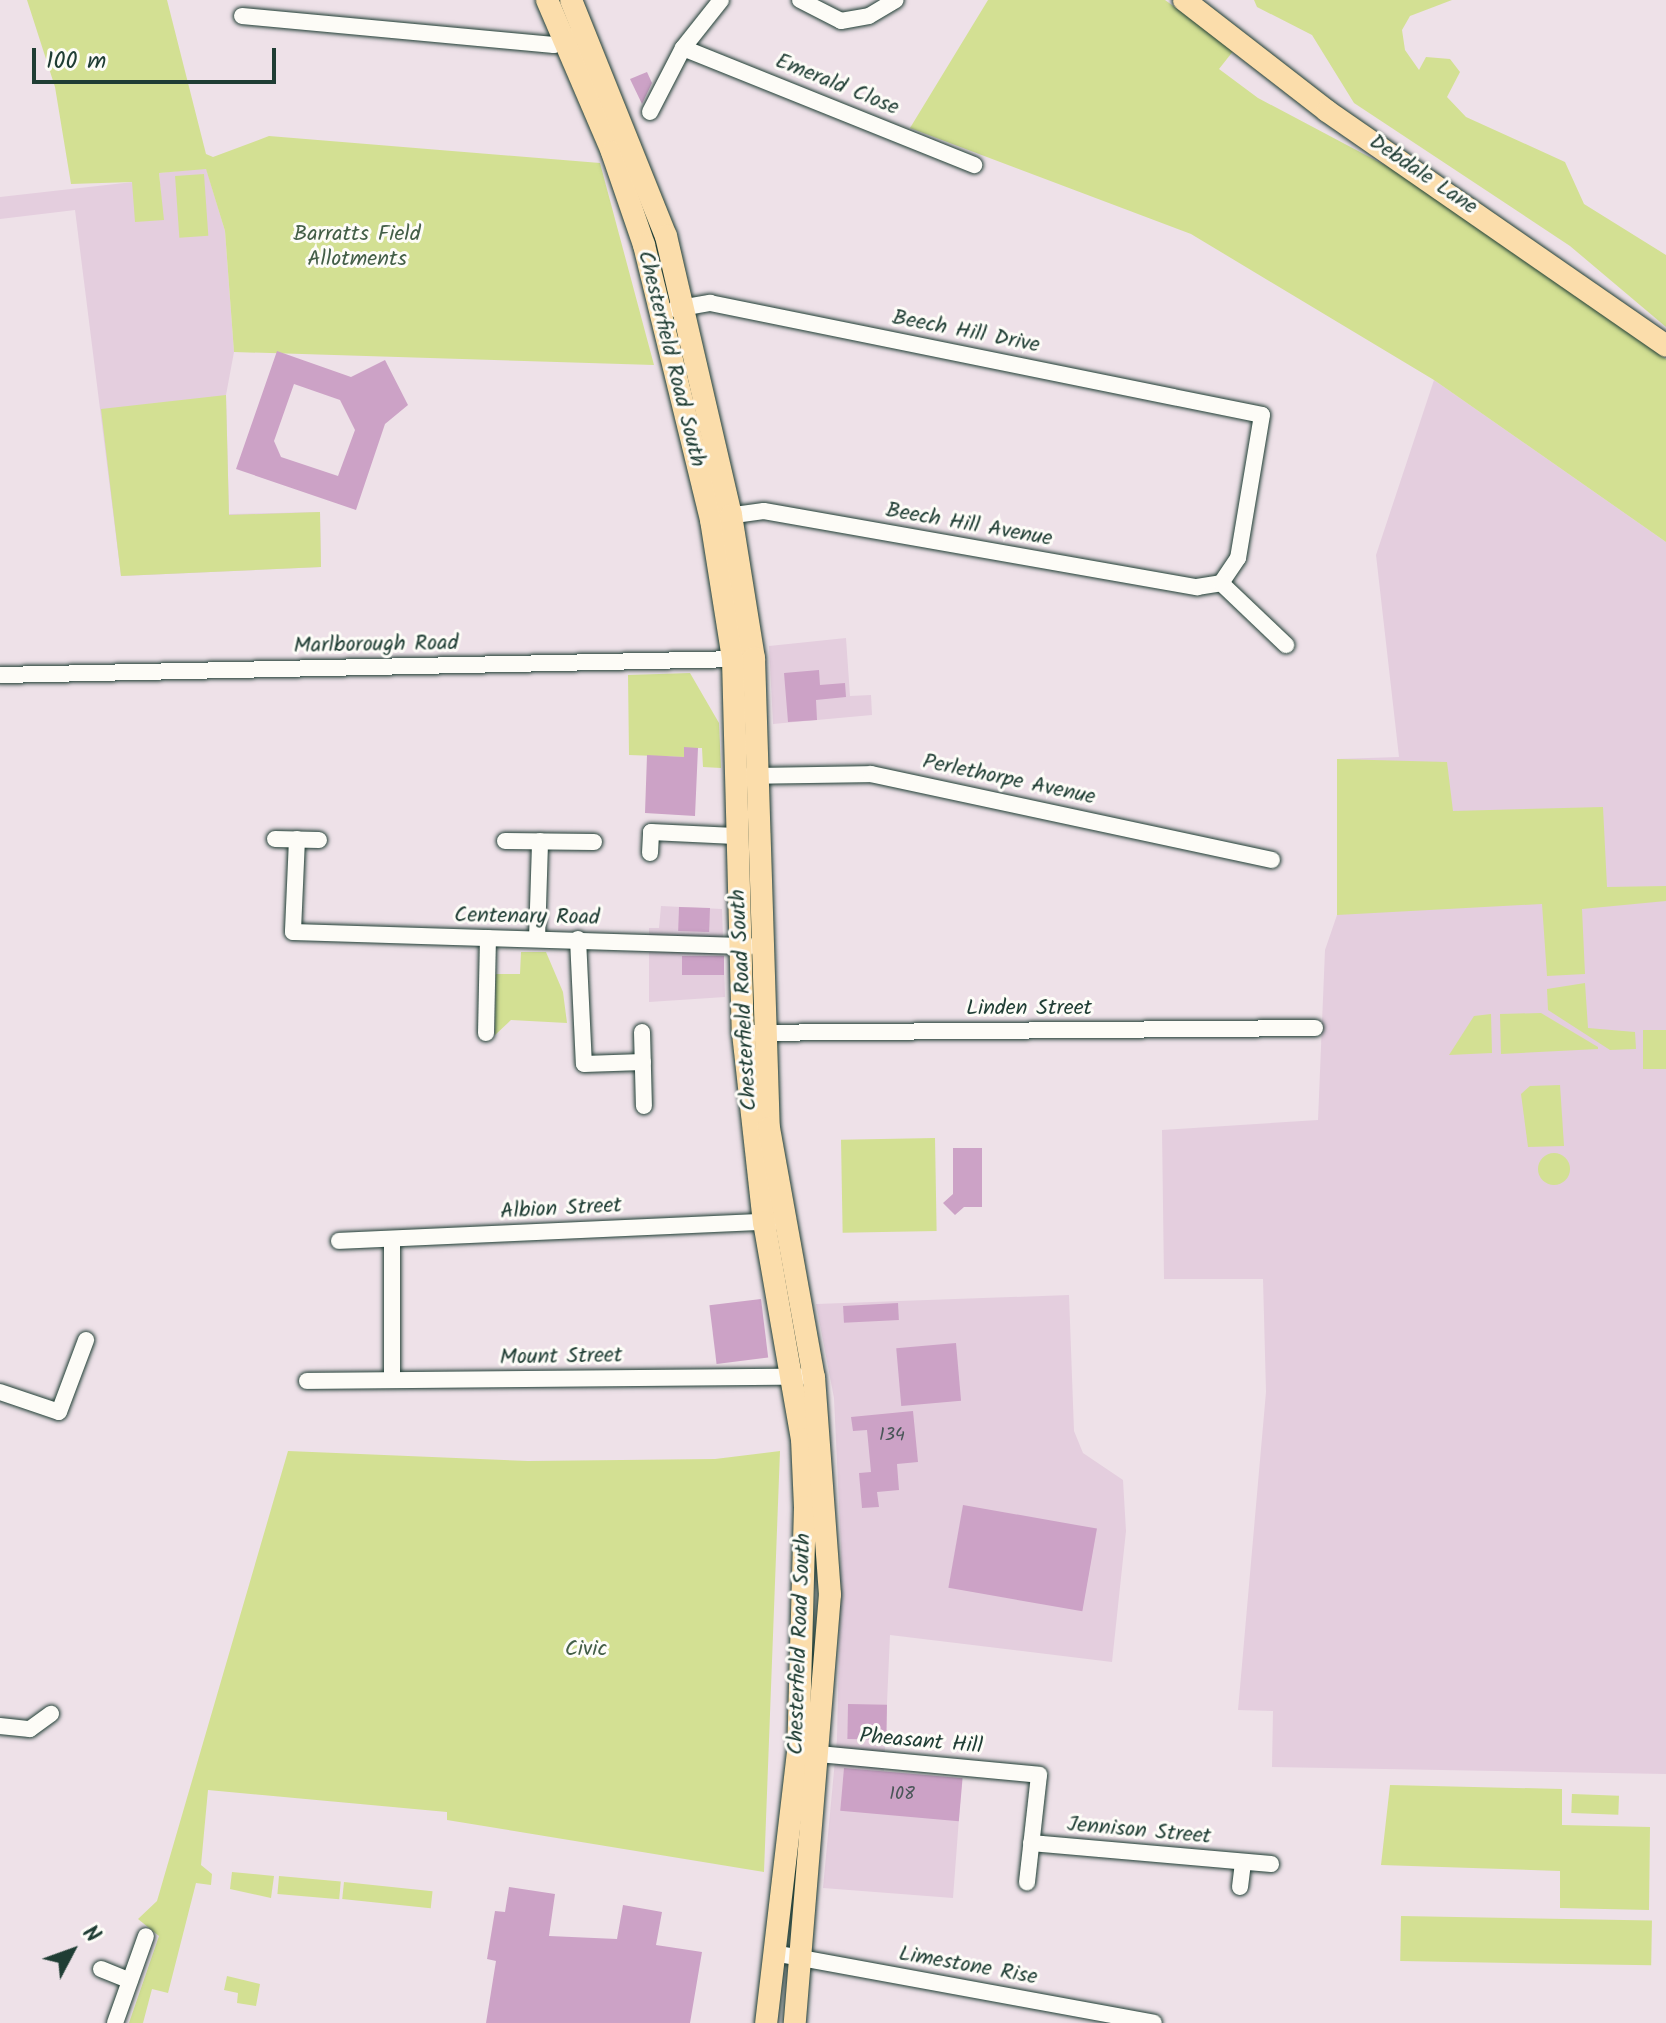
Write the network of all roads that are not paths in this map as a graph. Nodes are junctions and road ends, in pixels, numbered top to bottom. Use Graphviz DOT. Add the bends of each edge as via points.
graph roads {
  1 [pos="547,0"];
  2 [pos="571,0"];
  3 [pos="721,0"];
  4 [pos="800,0"];
  5 [pos="896,0"];
  6 [pos="1184,0"];
  7 [pos="242,16"];
  8 [pos="574,35"];
  9 [pos="683,48"];
  10 [pos="650,112"];
  11 [pos="974,165"];
  12 [pos="685,307"];
  13 [pos="661,312"];
  14 [pos="1666,346"];
  15 [pos="721,517"];
  16 [pos="1221,583"];
  17 [pos="1286,645"];
  18 [pos="744,659"];
  19 [pos="0,675"];
  20 [pos="744,776"];
  21 [pos="735,836"];
  22 [pos="275,839"];
  23 [pos="297,839"];
  24 [pos="319,840"];
  25 [pos="505,841"];
  26 [pos="540,841"];
  27 [pos="594,842"];
  28 [pos="650,853"];
  29 [pos="1272,860"];
  30 [pos="488,938"];
  31 [pos="537,939"];
  32 [pos="578,939"];
  33 [pos="749,946"];
  34 [pos="1315,1028"];
  35 [pos="642,1032"];
  36 [pos="486,1033"];
  37 [pos="752,1033"];
  38 [pos="643,1062"];
  39 [pos="644,1106"];
  40 [pos="774,1221"];
  41 [pos="392,1239"];
  42 [pos="339,1241"];
  43 [pos="86,1340"];
  44 [pos="790,1376"];
  45 [pos="814,1377"];
  46 [pos="392,1380"];
  47 [pos="307,1381"];
  48 [pos="0,1392"];
  49 [pos="51,1714"];
  50 [pos="0,1726"];
  51 [pos="809,1753"];
  52 [pos="1031,1843"];
  53 [pos="1243,1862"];
  54 [pos="1271,1864"];
  55 [pos="1027,1882"];
  56 [pos="1240,1887"];
  57 [pos="146,1936"];
  58 [pos="774,1953"];
  59 [pos="801,1958"];
  60 [pos="101,1969"];
  61 [pos="130,1981"];
  62 [pos="115,2023"];
  63 [pos="766,2023"];
  64 [pos="795,2023"];
  65 [pos="1154,2023"];
  1 -- 8 [label="main road, Chesterfield Road South"];
  2 -- 8 [label="main road, Chesterfield Road South"];
  3 -- 9 [label="street"];
  4 -- 5 [label="street" via="841,21 869,16"];
  6 -- 14 [label="main road, Debdale Lane" via="1327,111"];
  7 -- 8 [label="street" via="554,45"];
  8 -- 12 [label="main road, Chesterfield Road South" via="666,236"];
  8 -- 13 [label="main road, Chesterfield Road South"];
  9 -- 10 [label="street"];
  9 -- 11 [label="street, Emerald Close"];
  12 -- 13 [label="street, Beech Hill Drive"];
  12 -- 15 [label="main road, Chesterfield Road South"];
  12 -- 16 [label="street, Beech Hill Drive" via="710,303 1262,415 1238,558"];
  13 -- 15 [label="main road, Chesterfield Road South"];
  15 -- 16 [label="street, Beech Hill Avenue" via="764,511 1197,587"];
  15 -- 18 [label="main road, Chesterfield Road South"];
  16 -- 17 [label="street"];
  18 -- 19 [label="street, Marlborough Road"];
  18 -- 20 [label="main road, Chesterfield Road South"];
  20 -- 21 [label="main road, Chesterfield Road South"];
  20 -- 29 [label="street, Perlethorpe Avenue" via="871,774"];
  20 -- 33 [label="main road, Chesterfield Road South"];
  21 -- 28 [label="street" via="651,832"];
  21 -- 33 [label="main road, Chesterfield Road South"];
  22 -- 23 [label="street"];
  23 -- 24 [label="street"];
  23 -- 30 [label="street, Centenary Road" via="293,932"];
  25 -- 26 [label="street"];
  26 -- 27 [label="street"];
  26 -- 31 [label="street"];
  30 -- 31 [label="street, Centenary Road"];
  30 -- 36 [label="street"];
  31 -- 32 [label="street, Centenary Road"];
  32 -- 33 [label="street, Centenary Road"];
  32 -- 38 [label="street" via="584,1064"];
  33 -- 37 [label="main road, Chesterfield Road South"];
  34 -- 37 [label="street, Linden Street"];
  35 -- 38 [label="street"];
  37 -- 40 [label="main road, Chesterfield Road South"];
  38 -- 39 [label="street"];
  40 -- 41 [label="street, Albion Street"];
  40 -- 44 [label="main road, Chesterfield Road South"];
  40 -- 45 [label="main road, Chesterfield Road South"];
  41 -- 42 [label="street, Albion Street"];
  41 -- 46 [label="street"];
  43 -- 48 [label="street" via="59,1412"];
  44 -- 45 [label="street, Mount Street"];
  44 -- 46 [label="street, Mount Street"];
  44 -- 51 [label="main road, Chesterfield Road South" via="805,1507"];
  45 -- 51 [label="main road, Chesterfield Road South" via="830,1594"];
  46 -- 47 [label="street, Mount Street"];
  49 -- 50 [label="street" via="30,1729"];
  51 -- 52 [label="street, Pheasant Hill" via="1039,1775"];
  51 -- 58 [label="main road, Chesterfield Road South"];
  51 -- 59 [label="main road, Chesterfield Road South"];
  52 -- 53 [label="street, Jennison Street"];
  52 -- 55 [label="street"];
  53 -- 54 [label="street, Jennison Street"];
  53 -- 56 [label="street"];
  57 -- 61 [label="street"];
  58 -- 59 [label="street, Limestone Rise"];
  58 -- 63 [label="main road, Chesterfield Road South"];
  59 -- 64 [label="main road, Chesterfield Road South"];
  59 -- 65 [label="street, Limestone Rise"];
  60 -- 61 [label="street"];
  61 -- 62 [label="street"];
}
